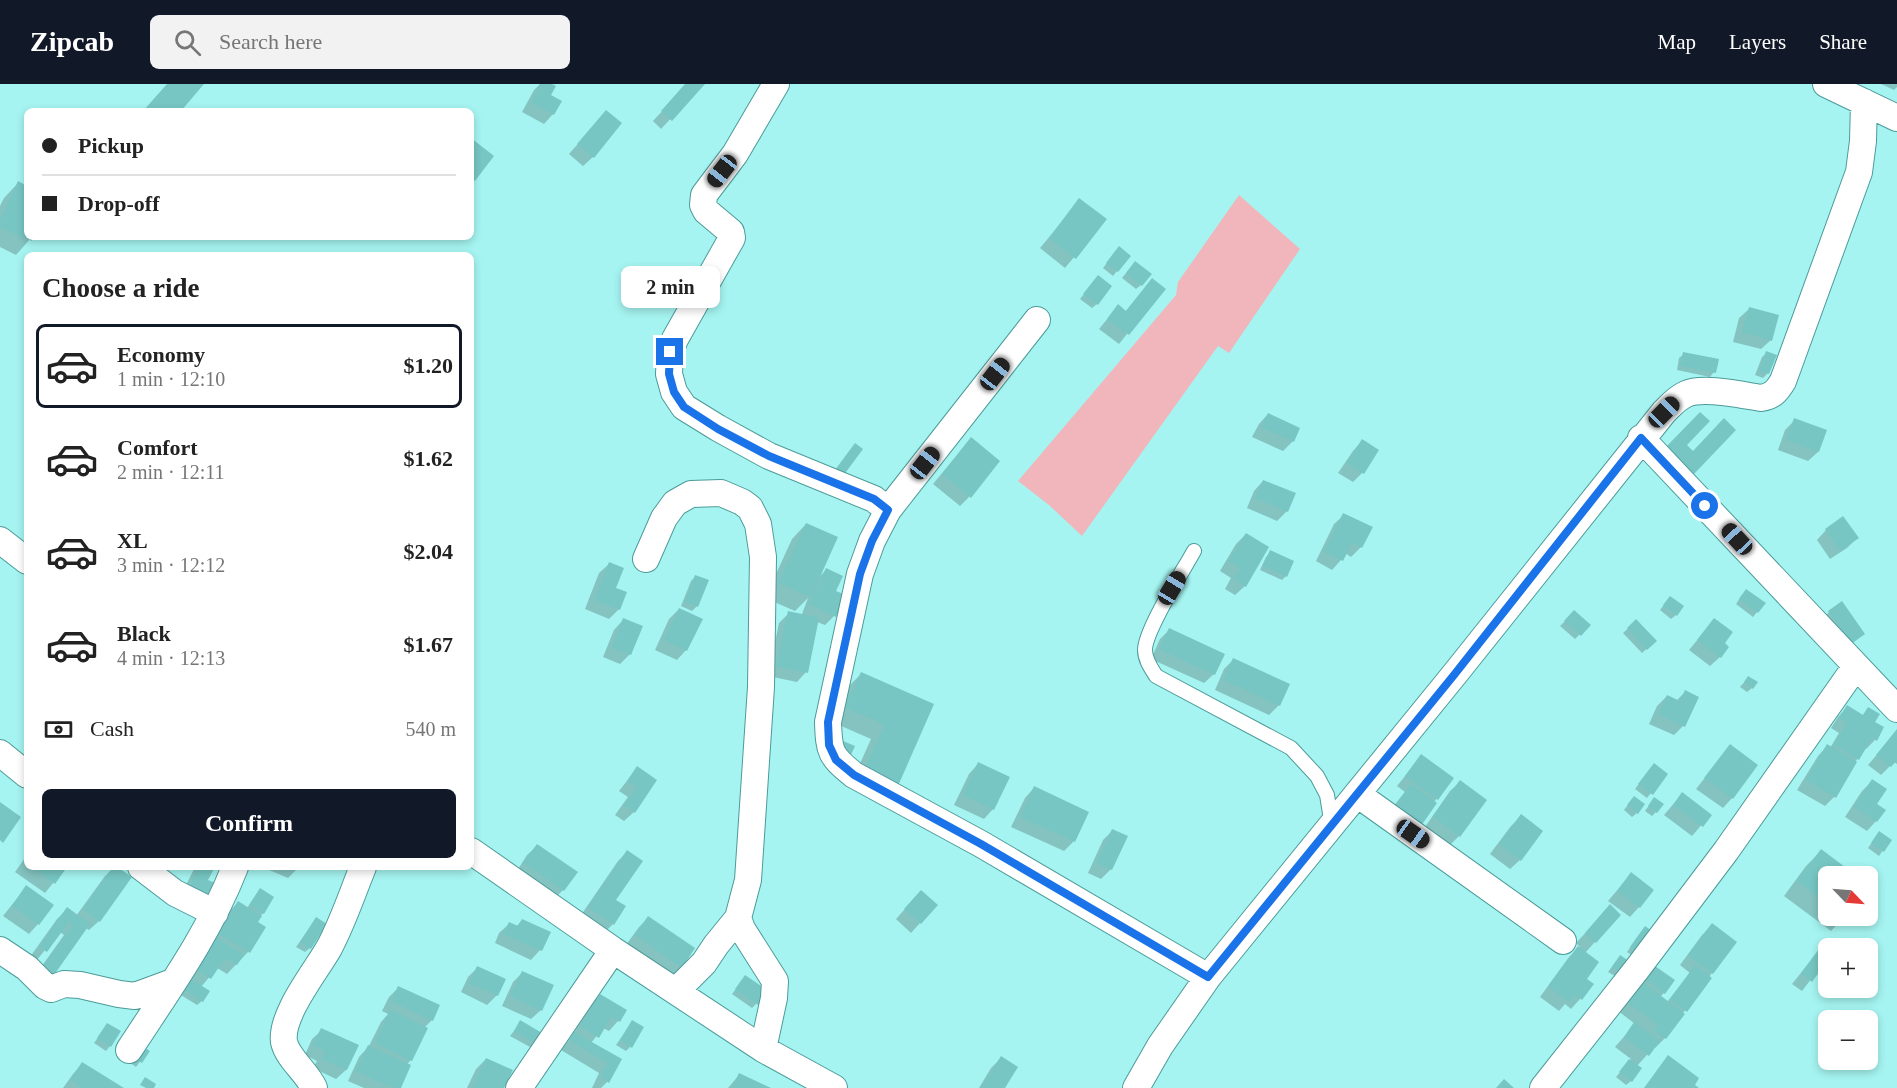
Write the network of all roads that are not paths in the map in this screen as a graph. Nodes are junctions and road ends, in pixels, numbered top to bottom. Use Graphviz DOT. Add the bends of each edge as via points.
graph roads {
  1 [pos="776,84"];
  2 [pos="1826,84"];
  3 [pos="1864,102"];
  4 [pos="1897,118"];
  5 [pos="1037,320"];
  6 [pos="1641,438"];
  7 [pos="888,510"];
  8 [pos="0,540"];
  9 [pos="1194,551"];
  10 [pos="24,559"];
  11 [pos="646,559"];
  12 [pos="1856,666"];
  13 [pos="1897,709"];
  14 [pos="0,753"];
  15 [pos="24,773"];
  16 [pos="1357,794"];
  17 [pos="1332,826"];
  18 [pos="474,853"];
  19 [pos="145,870"];
  20 [pos="234,870"];
  21 [pos="362,870"];
  22 [pos="215,913"];
  23 [pos="738,918"];
  24 [pos="1563,941"];
  25 [pos="0,950"];
  26 [pos="613,950"];
  27 [pos="1208,977"];
  28 [pos="173,982"];
  29 [pos="676,992"];
  30 [pos="763,1048"];
  31 [pos="129,1050"];
  32 [pos="315,1088"];
  33 [pos="519,1088"];
  34 [pos="834,1088"];
  35 [pos="1136,1088"];
  36 [pos="1543,1088"];
  1 -- 7 [label="street" via="735,154 704,195 706,211 731,232 732,238 675,339 669,374 679,401 697,417 769,456 874,499"];
  2 -- 3 [label="street"];
  3 -- 4 [label="street"];
  3 -- 6 [label="street" via="1859,172 1777,392 1761,398 1698,390 1688,393 1677,399"];
  5 -- 7 [label="street"];
  6 -- 12 [label="street"];
  6 -- 16 [label="street"];
  7 -- 27 [label="street" via="860,574 828,722 829,745 836,760 854,775 981,844"];
  8 -- 10 [label="street"];
  9 -- 17 [label="lane" via="1150,633 1145,648 1148,663 1156,676 1291,748 1317,776 1327,795"];
  11 -- 23 [label="street" via="664,518 675,503 691,494 721,493 742,502 758,524 763,557 761,687 748,880"];
  12 -- 13 [label="street"];
  12 -- 36 [label="street" via="1726,851"];
  14 -- 15 [label="street"];
  16 -- 17 [label="street"];
  16 -- 24 [label="street"];
  17 -- 27 [label="street"];
  18 -- 26 [label="street"];
  19 -- 22 [label="street" via="175,893"];
  20 -- 22 [label="street"];
  21 -- 32 [label="street" via="341,922 292,1009 285,1031 287,1051"];
  22 -- 28 [label="street"];
  23 -- 29 [label="street"];
  23 -- 30 [label="street" via="775,981"];
  25 -- 28 [label="street" via="51,989 64,984 80,985 135,996"];
  26 -- 29 [label="street"];
  26 -- 33 [label="street"];
  27 -- 35 [label="street"];
  28 -- 31 [label="street"];
  29 -- 30 [label="street"];
  30 -- 34 [label="street"];
}
